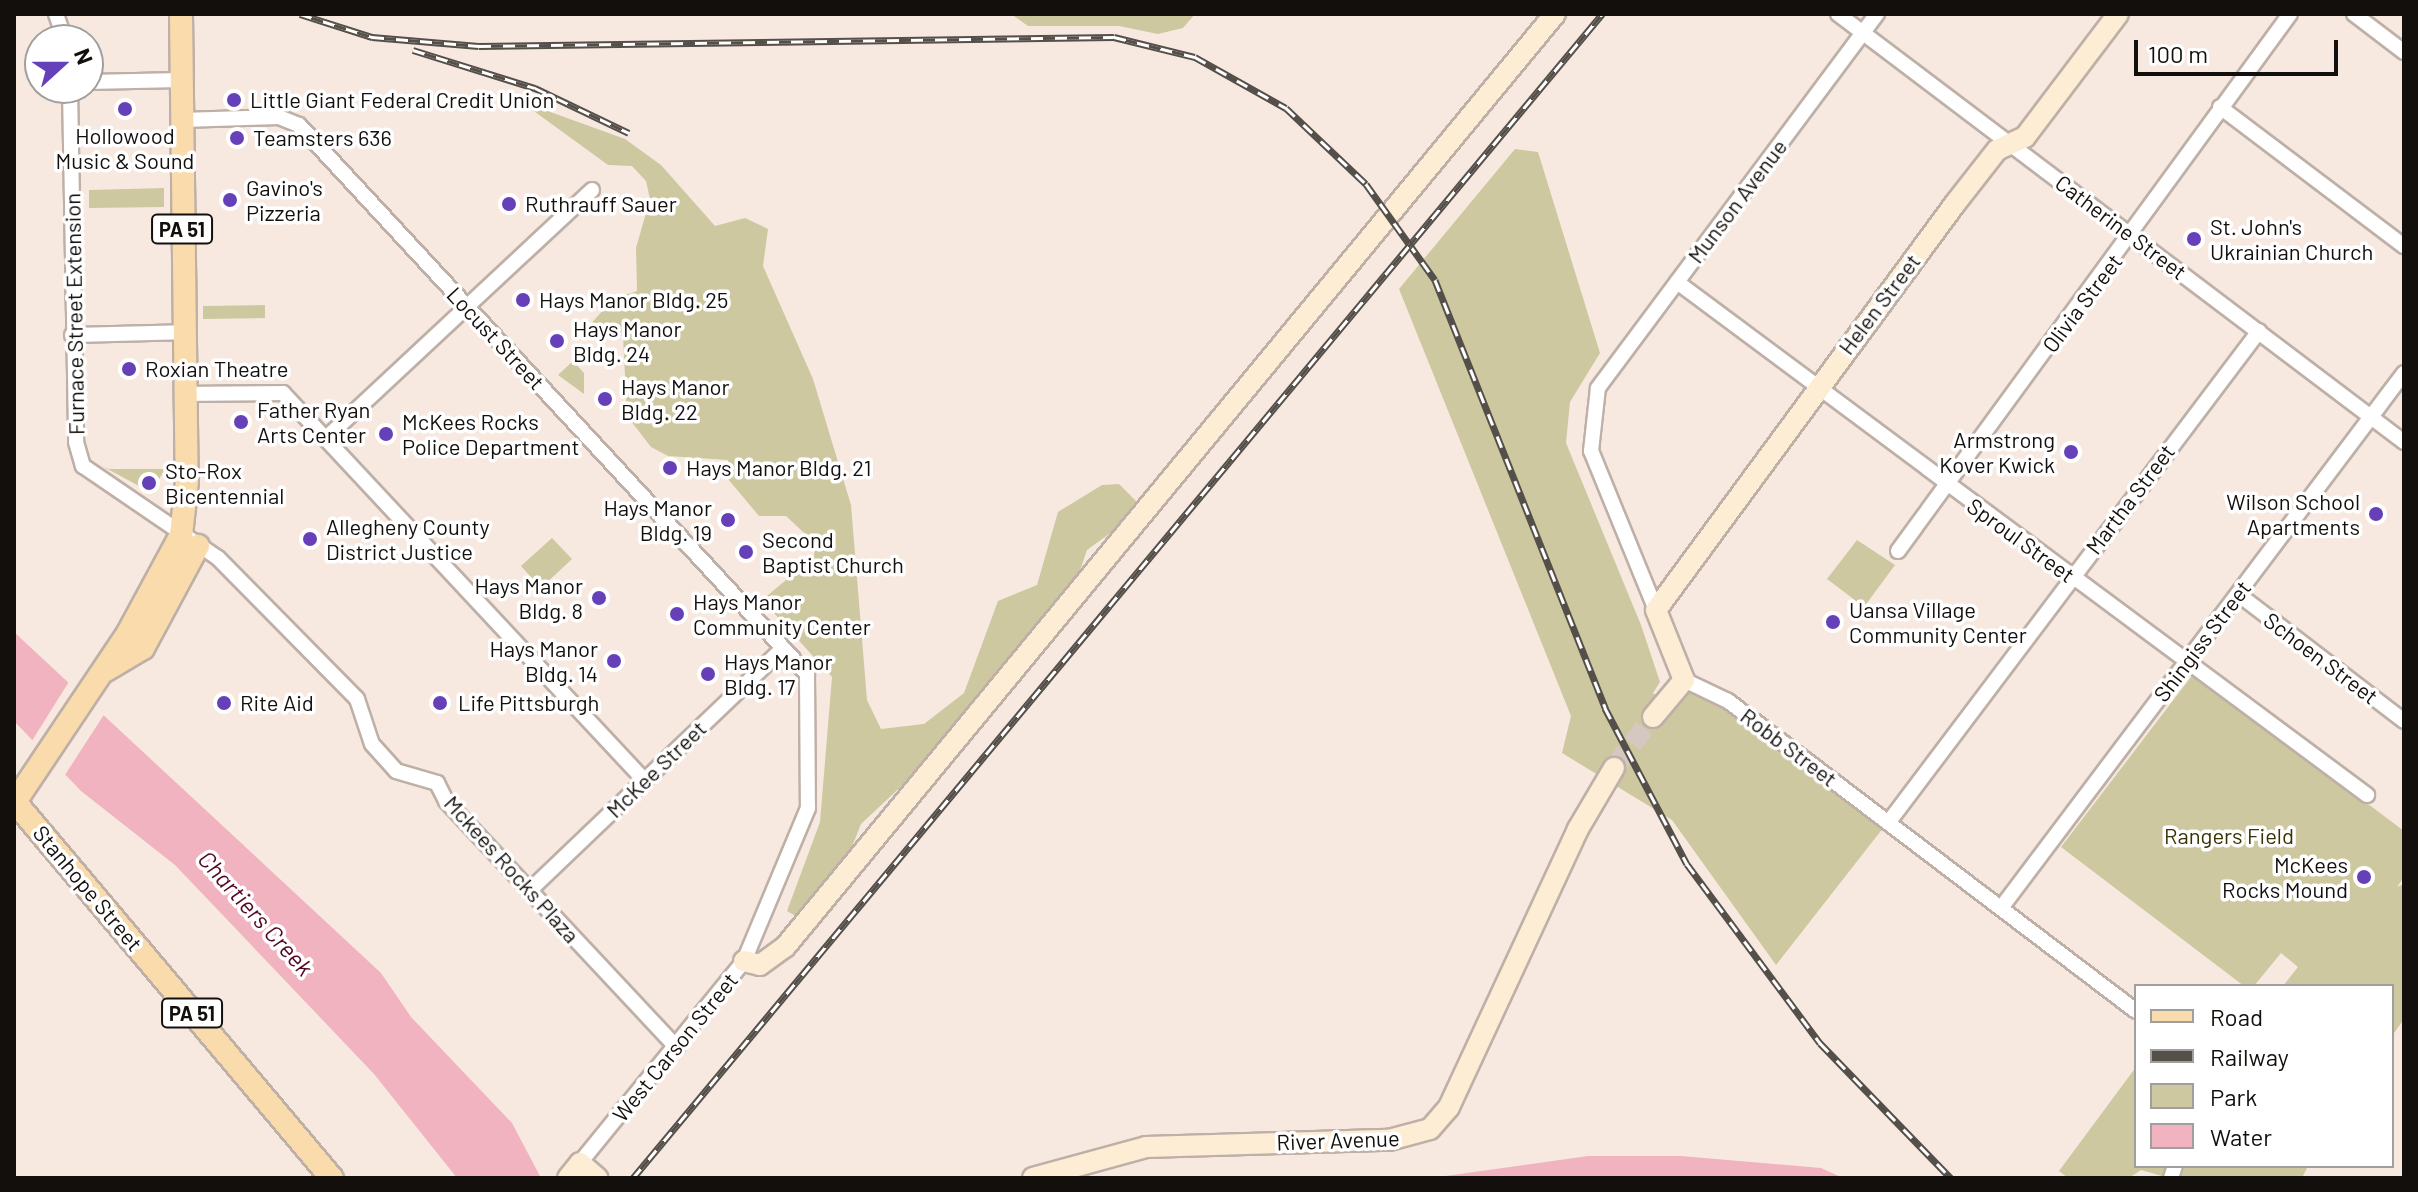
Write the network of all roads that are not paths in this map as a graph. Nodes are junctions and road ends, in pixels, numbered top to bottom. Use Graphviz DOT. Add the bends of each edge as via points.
graph roads {
  1 [pos="181,14"];
  2 [pos="1555,14"];
  3 [pos="1838,14"];
  4 [pos="1877,14"];
  5 [pos="2118,14"];
  6 [pos="2290,14"];
  7 [pos="2354,14"];
  8 [pos="1863,33"];
  9 [pos="2404,52"];
  10 [pos="181,80"];
  11 [pos="104,82"];
  12 [pos="70,104"];
  13 [pos="2220,107"];
  14 [pos="181,120"];
  15 [pos="2011,144"];
  16 [pos="592,190"];
  17 [pos="2130,234"];
  18 [pos="2404,246"];
  19 [pos="1677,282"];
  20 [pos="467,307"];
  21 [pos="2259,331"];
  22 [pos="184,332"];
  23 [pos="72,335"];
  24 [pos="2404,373"];
  25 [pos="1816,388"];
  26 [pos="185,394"];
  27 [pos="2371,416"];
  28 [pos="325,439"];
  29 [pos="2404,442"];
  30 [pos="1946,486"];
  31 [pos="189,541"];
  32 [pos="1898,551"];
  33 [pos="2071,576"];
  34 [pos="2238,594"];
  35 [pos="1656,610"];
  36 [pos="783,648"];
  37 [pos="2187,660"];
  38 [pos="807,674"];
  39 [pos="1684,680"];
  40 [pos="1653,717"];
  41 [pos="2404,721"];
  42 [pos="1614,768"];
  43 [pos="644,780"];
  44 [pos="2367,795"];
  45 [pos="15,802"];
  46 [pos="1888,823"];
  47 [pos="530,890"];
  48 [pos="2001,908"];
  49 [pos="744,961"];
  50 [pos="2134,1009"];
  51 [pos="677,1048"];
  52 [pos="574,1171"];
  53 [pos="332,1178"];
  54 [pos="597,1178"];
  55 [pos="1033,1178"];
  1 -- 10 [label="main road, PA 51"];
  2 -- 49 [label="street" via="785,947 760,965"];
  3 -- 8 [label="street, Catherine Street"];
  4 -- 8 [label="street, Munson Avenue"];
  5 -- 15 [label="street, Helen Street" via="2025,137"];
  6 -- 13 [label="street, Olivia Street"];
  7 -- 9 [label="street"];
  8 -- 15 [label="street, Catherine Street"];
  8 -- 19 [label="street, Munson Avenue"];
  10 -- 11 [label="street"];
  10 -- 14 [label="main road, PA 51"];
  12 -- 23 [label="street, Furnace Street Extension"];
  13 -- 17 [label="street, Olivia Street"];
  13 -- 18 [label="street"];
  14 -- 20 [label="street, Locust Street" via="291,120"];
  14 -- 22 [label="main road, PA 51"];
  15 -- 17 [label="street, Catherine Street"];
  15 -- 25 [label="street, Helen Street" via="1997,150"];
  16 -- 20 [label="street"];
  17 -- 21 [label="street, Catherine Street"];
  17 -- 30 [label="street, Olivia Street"];
  19 -- 25 [label="street, Sproul Street"];
  19 -- 35 [label="street, Munson Avenue" via="1598,388 1591,451"];
  20 -- 28 [label="street"];
  20 -- 36 [label="street, Locust Street"];
  21 -- 27 [label="street, Catherine Street"];
  21 -- 33 [label="street, Martha Street"];
  22 -- 23 [label="street"];
  22 -- 26 [label="main road, PA 51"];
  23 -- 31 [label="street, Furnace Street Extension" via="83,466"];
  24 -- 27 [label="street, Shingiss Street"];
  25 -- 30 [label="street, Sproul Street"];
  25 -- 35 [label="street, Helen Street"];
  26 -- 28 [label="street" via="283,393"];
  26 -- 31 [label="main road, PA 51"];
  27 -- 29 [label="street, Catherine Street"];
  27 -- 34 [label="street, Shingiss Street"];
  28 -- 43 [label="street"];
  30 -- 32 [label="street, Olivia Street"];
  30 -- 33 [label="street, Sproul Street"];
  31 -- 45 [label="main road, Stanhope Street / PA 51"];
  31 -- 47 [label="street, Mckees Rocks Plaza" via="357,699 372,744 396,771 437,783"];
  33 -- 37 [label="street, Sproul Street"];
  33 -- 46 [label="street, Martha Street"];
  34 -- 37 [label="street, Shingiss Street"];
  34 -- 41 [label="street, Schoen Street"];
  35 -- 39 [label="street"];
  36 -- 38 [label="street, Locust Street"];
  36 -- 43 [label="street, McKee Street"];
  37 -- 44 [label="street, Sproul Street"];
  37 -- 48 [label="street, Shingiss Street"];
  38 -- 49 [label="street, West Carson Street" via="808,808"];
  39 -- 40 [label="street"];
  39 -- 46 [label="street, Robb Street" via="1728,701"];
  42 -- 55 [label="street, River Avenue" via="1578,829 1449,1107 1430,1129 1389,1140 1146,1147"];
  43 -- 47 [label="street, McKee Street"];
  45 -- 53 [label="main road, Stanhope Street / PA 51"];
  46 -- 48 [label="street, Robb Street"];
  47 -- 51 [label="street, Mckees Rocks Plaza"];
  48 -- 50 [label="street, Robb Street"];
  49 -- 51 [label="street, West Carson Street"];
  51 -- 52 [label="street, West Carson Street"];
  52 -- 54 [label="street"];
}
